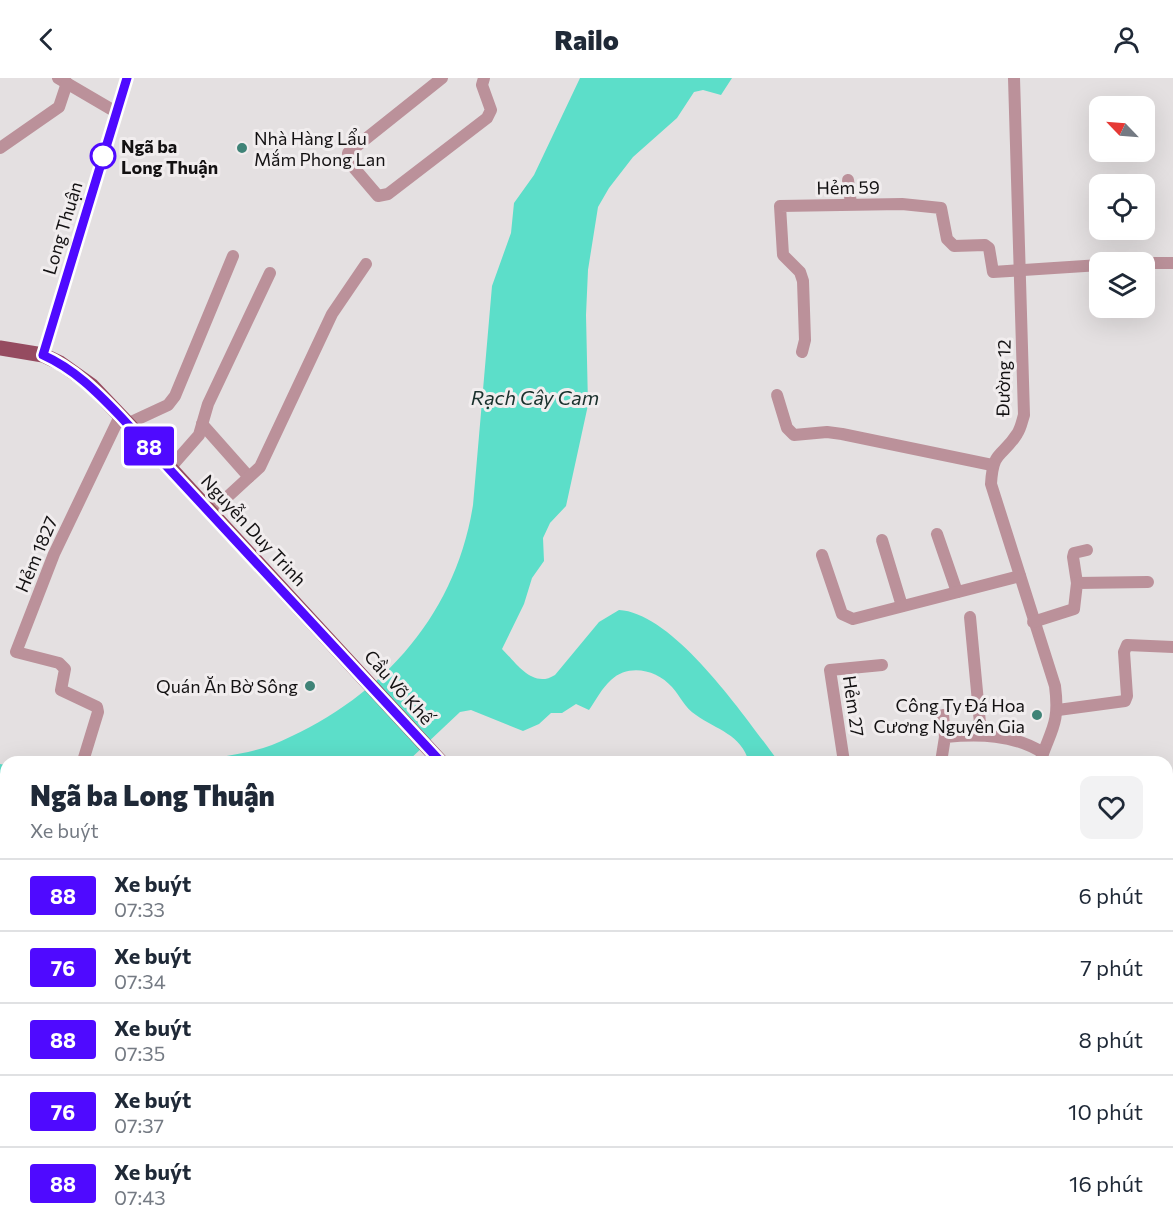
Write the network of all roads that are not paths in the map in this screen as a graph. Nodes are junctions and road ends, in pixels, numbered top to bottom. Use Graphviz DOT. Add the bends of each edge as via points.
graph roads {
  1 [pos="127,78"];
  2 [pos="442,78"];
  3 [pos="484,78"];
  4 [pos="1014,78"];
  5 [pos="63,81"];
  6 [pos="116,112"];
  7 [pos="0,148"];
  8 [pos="848,180"];
  9 [pos="851,204"];
  10 [pos="233,256"];
  11 [pos="1155,263"];
  12 [pos="1173,263"];
  13 [pos="366,264"];
  14 [pos="1089,266"];
  15 [pos="1020,270"];
  16 [pos="270,273"];
  17 [pos="0,348"];
  18 [pos="802,352"];
  19 [pos="43,355"];
  20 [pos="777,395"];
  21 [pos="124,420"];
  22 [pos="202,424"];
  23 [pos="992,465"];
  24 [pos="170,468"];
  25 [pos="249,477"];
  26 [pos="211,512"];
  27 [pos="937,534"];
  28 [pos="882,540"];
  29 [pos="1088,550"];
  30 [pos="822,555"];
  31 [pos="1020,576"];
  32 [pos="1148,582"];
  33 [pos="1077,583"];
  34 [pos="957,592"];
  35 [pos="902,606"];
  36 [pos="970,617"];
  37 [pos="1033,622"];
  38 [pos="328,638"];
  39 [pos="1173,647"];
  40 [pos="882,665"];
  41 [pos="1058,710"];
  42 [pos="944,715"];
  43 [pos="981,734"];
  44 [pos="945,737"];
  45 [pos="85,756"];
  46 [pos="436,756"];
  47 [pos="843,756"];
  48 [pos="942,756"];
  49 [pos="1039,756"];
  50 [pos="1042,756"];
  1 -- 6 [label="street, Long Thuận"];
  2 -- 3 [label="street" via="348,153 349,162 378,196 388,194 487,118 491,110 482,85"];
  4 -- 15 [label="street, Đường 12"];
  5 -- 6 [label="street"];
  5 -- 7 [label="street" via="59,107"];
  6 -- 19 [label="street, Long Thuận"];
  8 -- 9 [label="street"];
  9 -- 15 [label="street, Hẻm 59" via="941,208 947,239 954,246 985,245 993,272"];
  9 -- 18 [label="street, Hẻm 59" via="780,206 783,255 800,272 803,281"];
  10 -- 21 [label="street" via="175,396 168,405"];
  11 -- 12 [label="street"];
  13 -- 25 [label="street" via="332,314 260,467"];
  14 -- 15 [label="street"];
  15 -- 23 [label="street, Đường 12" via="1024,415 1017,434 997,454"];
  16 -- 22 [label="street"];
  17 -- 19 [label="main road"];
  19 -- 21 [label="main road, Nguyễn Duy Trinh" via="91,386"];
  20 -- 23 [label="street" via="787,428 795,435 842,434"];
  21 -- 24 [label="main road, Nguyễn Duy Trinh"];
  21 -- 45 [label="street, Hẻm 1827" via="54,554 16,652 59,663 65,669 61,690 97,706"];
  22 -- 24 [label="street" via="199,435"];
  22 -- 25 [label="street"];
  23 -- 31 [label="street" via="991,484"];
  24 -- 26 [label="main road, Nguyễn Duy Trinh"];
  25 -- 26 [label="street"];
  26 -- 38 [label="main road, Nguyễn Duy Trinh"];
  27 -- 34 [label="street"];
  28 -- 35 [label="street"];
  29 -- 33 [label="street" via="1073,557"];
  30 -- 35 [label="street" via="846,618"];
  31 -- 34 [label="street"];
  31 -- 37 [label="street"];
  32 -- 33 [label="street"];
  33 -- 37 [label="street" via="1074,609"];
  34 -- 35 [label="street"];
  36 -- 43 [label="street"];
  37 -- 41 [label="street" via="1055,686"];
  38 -- 46 [label="main road, Cầu Võ Khế"];
  39 -- 41 [label="street" via="1127,645 1125,701"];
  40 -- 47 [label="street, Hẻm 27" via="830,670"];
  41 -- 50 [label="street"];
  42 -- 44 [label="street"];
  43 -- 44 [label="street"];
  43 -- 49 [label="street" via="1029,744"];
  44 -- 48 [label="street"];
}
